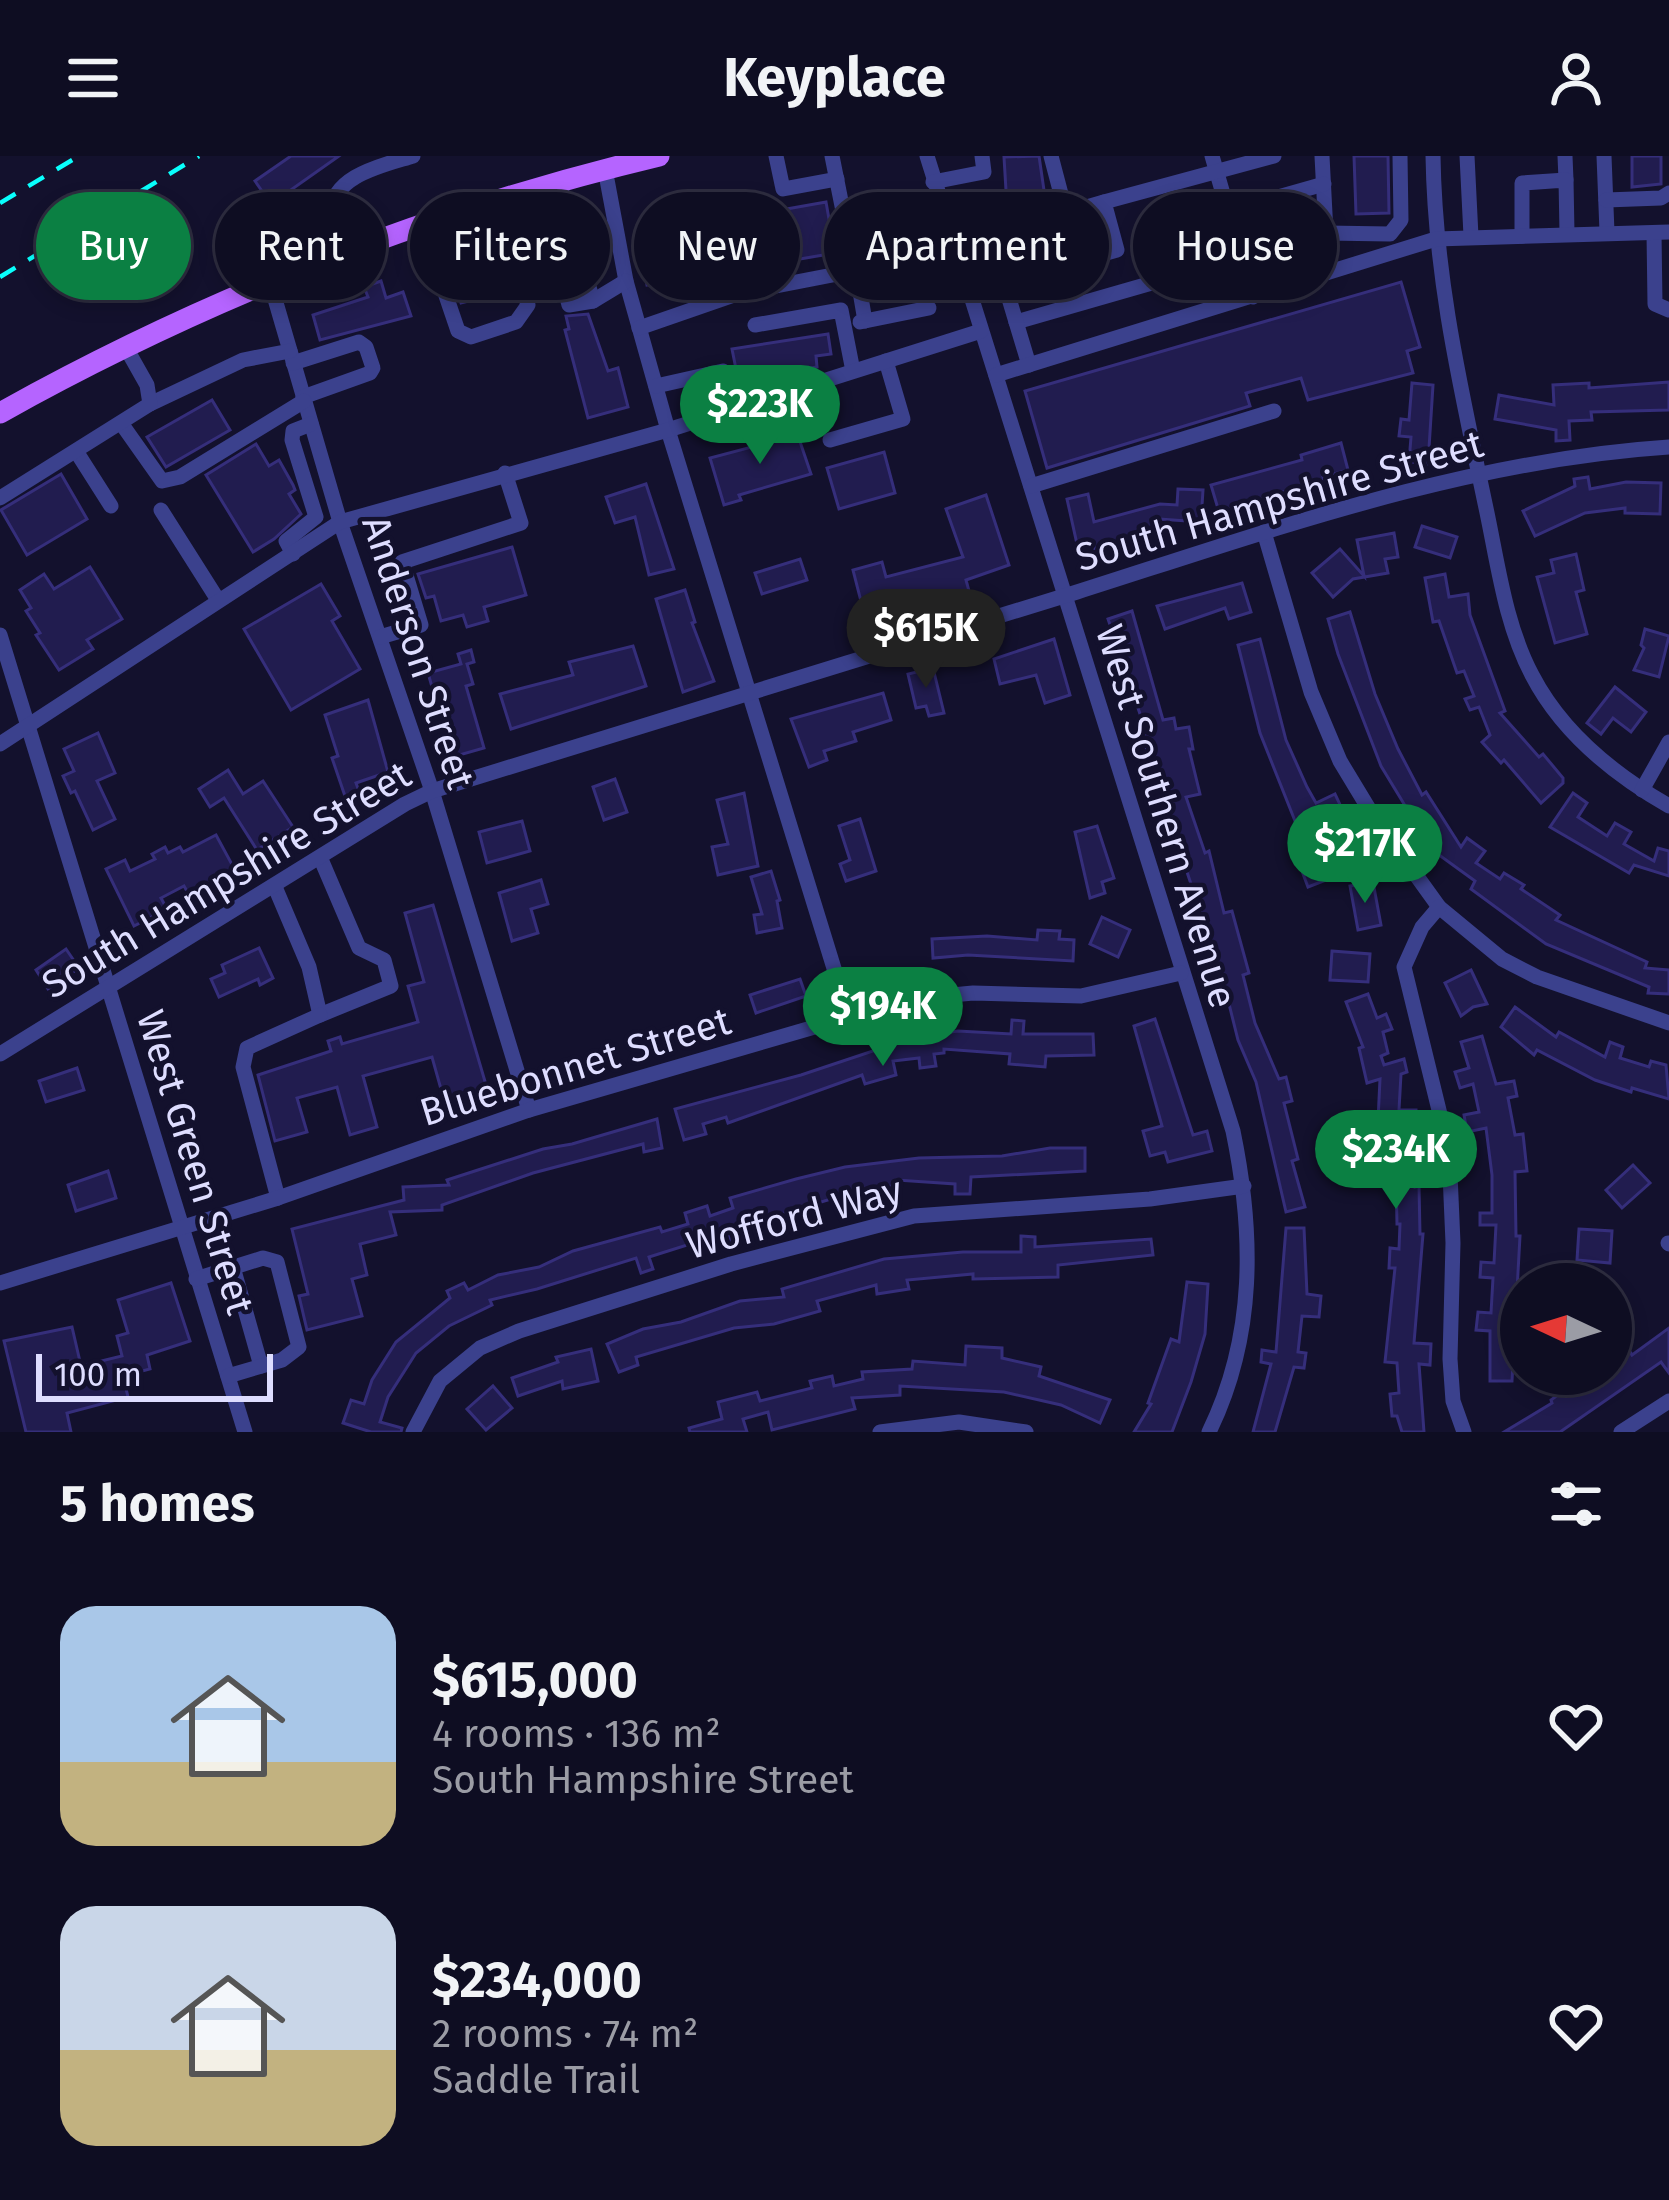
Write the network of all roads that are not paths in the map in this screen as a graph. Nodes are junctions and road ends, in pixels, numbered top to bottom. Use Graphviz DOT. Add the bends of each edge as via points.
graph roads {
  1 [pos="413,156"];
  2 [pos="659,156"];
  3 [pos="776,156"];
  4 [pos="832,156"];
  5 [pos="927,156"];
  6 [pos="982,156"];
  7 [pos="1051,156"];
  8 [pos="1274,156"];
  9 [pos="1322,156"];
  10 [pos="1400,156"];
  11 [pos="1433,156"];
  12 [pos="1467,156"];
  13 [pos="1565,156"];
  14 [pos="1604,156"];
  15 [pos="634,159"];
  16 [pos="1214,162"];
  17 [pos="605,169"];
  18 [pos="837,179"];
  19 [pos="1566,180"];
  20 [pos="933,182"];
  21 [pos="1324,184"];
  22 [pos="549,185"];
  23 [pos="338,192"];
  24 [pos="527,192"];
  25 [pos="840,192"];
  26 [pos="1060,192"];
  27 [pos="1223,192"];
  28 [pos="1296,192"];
  29 [pos="1324,192"];
  30 [pos="1669,193"];
  31 [pos="1109,200"];
  32 [pos="1606,200"];
  33 [pos="1109,220"];
  34 [pos="1607,232"];
  35 [pos="1661,232"];
  36 [pos="1567,233"];
  37 [pos="1337,234"];
  38 [pos="1471,236"];
  39 [pos="1522,236"];
  40 [pos="1436,238"];
  41 [pos="1109,252"];
  42 [pos="1662,269"];
  43 [pos="1337,270"];
  44 [pos="824,280"];
  45 [pos="626,281"];
  46 [pos="1133,288"];
  47 [pos="229,300"];
  48 [pos="275,300"];
  49 [pos="447,300"];
  50 [pos="526,300"];
  51 [pos="859,300"];
  52 [pos="1009,300"];
  53 [pos="1243,300"];
  54 [pos="593,301"];
  55 [pos="929,308"];
  56 [pos="1669,310"];
  57 [pos="865,321"];
  58 [pos="1016,322"];
  59 [pos="755,325"];
  60 [pos="845,325"];
  61 [pos="640,328"];
  62 [pos="981,331"];
  63 [pos="125,346"];
  64 [pos="291,357"];
  65 [pos="886,361"];
  66 [pos="1029,365"];
  67 [pos="853,371"];
  68 [pos="996,375"];
  69 [pos="656,386"];
  70 [pos="304,399"];
  71 [pos="150,404"];
  72 [pos="735,409"];
  73 [pos="1274,411"];
  74 [pos="0,413"];
  75 [pos="121,423"];
  76 [pos="311,424"];
  77 [pos="668,430"];
  78 [pos="830,440"];
  79 [pos="1669,447"];
  80 [pos="76,451"];
  81 [pos="506,473"];
  82 [pos="1479,474"];
  83 [pos="1031,486"];
  84 [pos="0,498"];
  85 [pos="111,506"];
  86 [pos="161,510"];
  87 [pos="340,522"];
  88 [pos="1264,532"];
  89 [pos="293,554"];
  90 [pos="1063,596"];
  91 [pos="218,600"];
  92 [pos="0,635"];
  93 [pos="380,637"];
  94 [pos="749,694"];
  95 [pos="28,729"];
  96 [pos="1669,742"];
  97 [pos="0,744"];
  98 [pos="1642,790"];
  99 [pos="432,791"];
  100 [pos="1669,806"];
  101 [pos="320,857"];
  102 [pos="275,887"];
  103 [pos="1438,907"];
  104 [pos="1181,973"];
  105 [pos="109,990"];
  106 [pos="320,1015"];
  107 [pos="849,1017"];
  108 [pos="1669,1023"];
  109 [pos="0,1054"];
  110 [pos="529,1110"];
  111 [pos="1244,1186"];
  112 [pos="278,1198"];
  113 [pos="180,1227"];
  114 [pos="233,1267"];
  115 [pos="196,1279"];
  116 [pos="0,1283"];
  117 [pos="262,1366"];
  118 [pos="228,1376"];
  119 [pos="1669,1401"];
  120 [pos="245,1432"];
  121 [pos="413,1432"];
  122 [pos="880,1432"];
  123 [pos="1025,1432"];
  124 [pos="1209,1432"];
  125 [pos="1464,1432"];
  126 [pos="1621,1432"];
  1 -- 23 [label="street" via="345,182"];
  2 -- 15 [label="main road"];
  3 -- 18 [label="street" via="783,189"];
  4 -- 18 [label="street"];
  5 -- 20 [label="street, West Southern Avenue"];
  6 -- 20 [label="street" via="984,172"];
  7 -- 26 [label="street"];
  8 -- 16 [label="street"];
  9 -- 21 [label="street"];
  10 -- 37 [label="street" via="1397,229"];
  11 -- 40 [label="street"];
  12 -- 38 [label="street"];
  13 -- 19 [label="street"];
  14 -- 32 [label="street"];
  15 -- 17 [label="main road"];
  16 -- 27 [label="street"];
  16 -- 31 [label="street"];
  17 -- 22 [label="main road"];
  17 -- 45 [label="street"];
  18 -- 25 [label="street"];
  19 -- 36 [label="street"];
  19 -- 39 [label="street" via="1522,183"];
  20 -- 62 [label="street, West Southern Avenue"];
  21 -- 28 [label="street"];
  21 -- 29 [label="street"];
  22 -- 24 [label="main road"];
  22 -- 54 [label="street"];
  22 -- 54 [label="street" via="569,304"];
  30 -- 32 [label="street"];
  32 -- 34 [label="street"];
  33 -- 41 [label="street" via="1117,250"];
  34 -- 35 [label="street"];
  34 -- 36 [label="street"];
  35 -- 42 [label="street"];
  36 -- 39 [label="street"];
  38 -- 39 [label="street"];
  38 -- 40 [label="street"];
  40 -- 43 [label="street"];
  40 -- 82 [label="street"];
  42 -- 56 [label="street" via="1655,304"];
  44 -- 61 [label="street" via="740,293"];
  45 -- 54 [label="street"];
  45 -- 61 [label="street"];
  46 -- 58 [label="street"];
  47 -- 63 [label="main road"];
  48 -- 64 [label="street, Anderson Street"];
  49 -- 50 [label="street" via="458,331 471,337 516,322"];
  51 -- 57 [label="street"];
  52 -- 58 [label="street"];
  53 -- 66 [label="street"];
  55 -- 57 [label="street"];
  57 -- 60 [label="street"];
  58 -- 66 [label="street"];
  59 -- 60 [label="street" via="841,310"];
  60 -- 67 [label="street"];
  61 -- 69 [label="street"];
  62 -- 65 [label="street"];
  62 -- 68 [label="street, West Southern Avenue"];
  63 -- 71 [label="street"];
  63 -- 74 [label="main road"];
  64 -- 70 [label="street, Anderson Street"];
  64 -- 70 [label="street" via="359,342 373,368"];
  64 -- 71 [label="street" via="243,361"];
  65 -- 67 [label="street"];
  65 -- 78 [label="street" via="903,419"];
  66 -- 68 [label="street"];
  67 -- 72 [label="street"];
  68 -- 83 [label="street, West Southern Avenue"];
  69 -- 72 [label="street" via="723,370"];
  69 -- 77 [label="street"];
  70 -- 75 [label="street" via="162,481"];
  70 -- 76 [label="street, Anderson Street"];
  71 -- 75 [label="street"];
  72 -- 77 [label="street"];
  73 -- 83 [label="street"];
  75 -- 80 [label="street"];
  76 -- 87 [label="street, Anderson Street"];
  76 -- 89 [label="street" via="293,431 292,440 316,517 286,541"];
  77 -- 81 [label="street"];
  77 -- 94 [label="street"];
  79 -- 82 [label="street, South Hampshire Street"];
  80 -- 84 [label="street"];
  80 -- 85 [label="street"];
  81 -- 87 [label="street"];
  81 -- 93 [label="street" via="521,524 402,562 421,625"];
  82 -- 88 [label="street, South Hampshire Street"];
  82 -- 98 [label="street" via="1511,625 1532,675 1578,739"];
  83 -- 90 [label="street, West Southern Avenue"];
  86 -- 91 [label="street"];
  87 -- 89 [label="street"];
  87 -- 93 [label="street, Anderson Street"];
  88 -- 90 [label="street, South Hampshire Street"];
  88 -- 103 [label="street" via="1340,761"];
  89 -- 91 [label="street"];
  90 -- 94 [label="street, South Hampshire Street"];
  90 -- 104 [label="street, West Southern Avenue"];
  91 -- 95 [label="street"];
  92 -- 95 [label="street, West Green Street"];
  93 -- 99 [label="street, Anderson Street"];
  94 -- 99 [label="street, South Hampshire Street"];
  94 -- 107 [label="street"];
  95 -- 97 [label="street"];
  95 -- 105 [label="street, West Green Street"];
  96 -- 98 [label="street"];
  98 -- 100 [label="street"];
  99 -- 101 [label="street, South Hampshire Street"];
  99 -- 110 [label="street, Anderson Street"];
  101 -- 102 [label="street, South Hampshire Street"];
  101 -- 106 [label="street" via="359,948 384,960 391,986"];
  102 -- 105 [label="street, South Hampshire Street"];
  102 -- 106 [label="street" via="310,967"];
  103 -- 108 [label="street" via="1537,977"];
  103 -- 125 [label="street" via="1404,967 1449,1151 1450,1359"];
  104 -- 107 [label="street, Bluebonnet Street" via="1082,996 973,993"];
  104 -- 111 [label="street, West Southern Avenue"];
  105 -- 109 [label="street, South Hampshire Street"];
  105 -- 113 [label="street, West Green Street"];
  106 -- 112 [label="street" via="248,1048 243,1067"];
  107 -- 110 [label="street, Bluebonnet Street"];
  110 -- 112 [label="street, Bluebonnet Street"];
  111 -- 121 [label="street, Wofford Way" via="914,1216 731,1264 480,1348 440,1382"];
  111 -- 124 [label="street, West Southern Avenue" via="1243,1324"];
  112 -- 113 [label="street, Bluebonnet Street"];
  113 -- 115 [label="street, West Green Street"];
  113 -- 116 [label="street, Bluebonnet Street"];
  114 -- 115 [label="street"];
  114 -- 117 [label="street"];
  114 -- 117 [label="street" via="277,1262 299,1347"];
  115 -- 118 [label="street, West Green Street"];
  117 -- 118 [label="street"];
  118 -- 120 [label="street, West Green Street"];
  119 -- 126 [label="street"];
  122 -- 123 [label="street" via="959,1422"];
}
